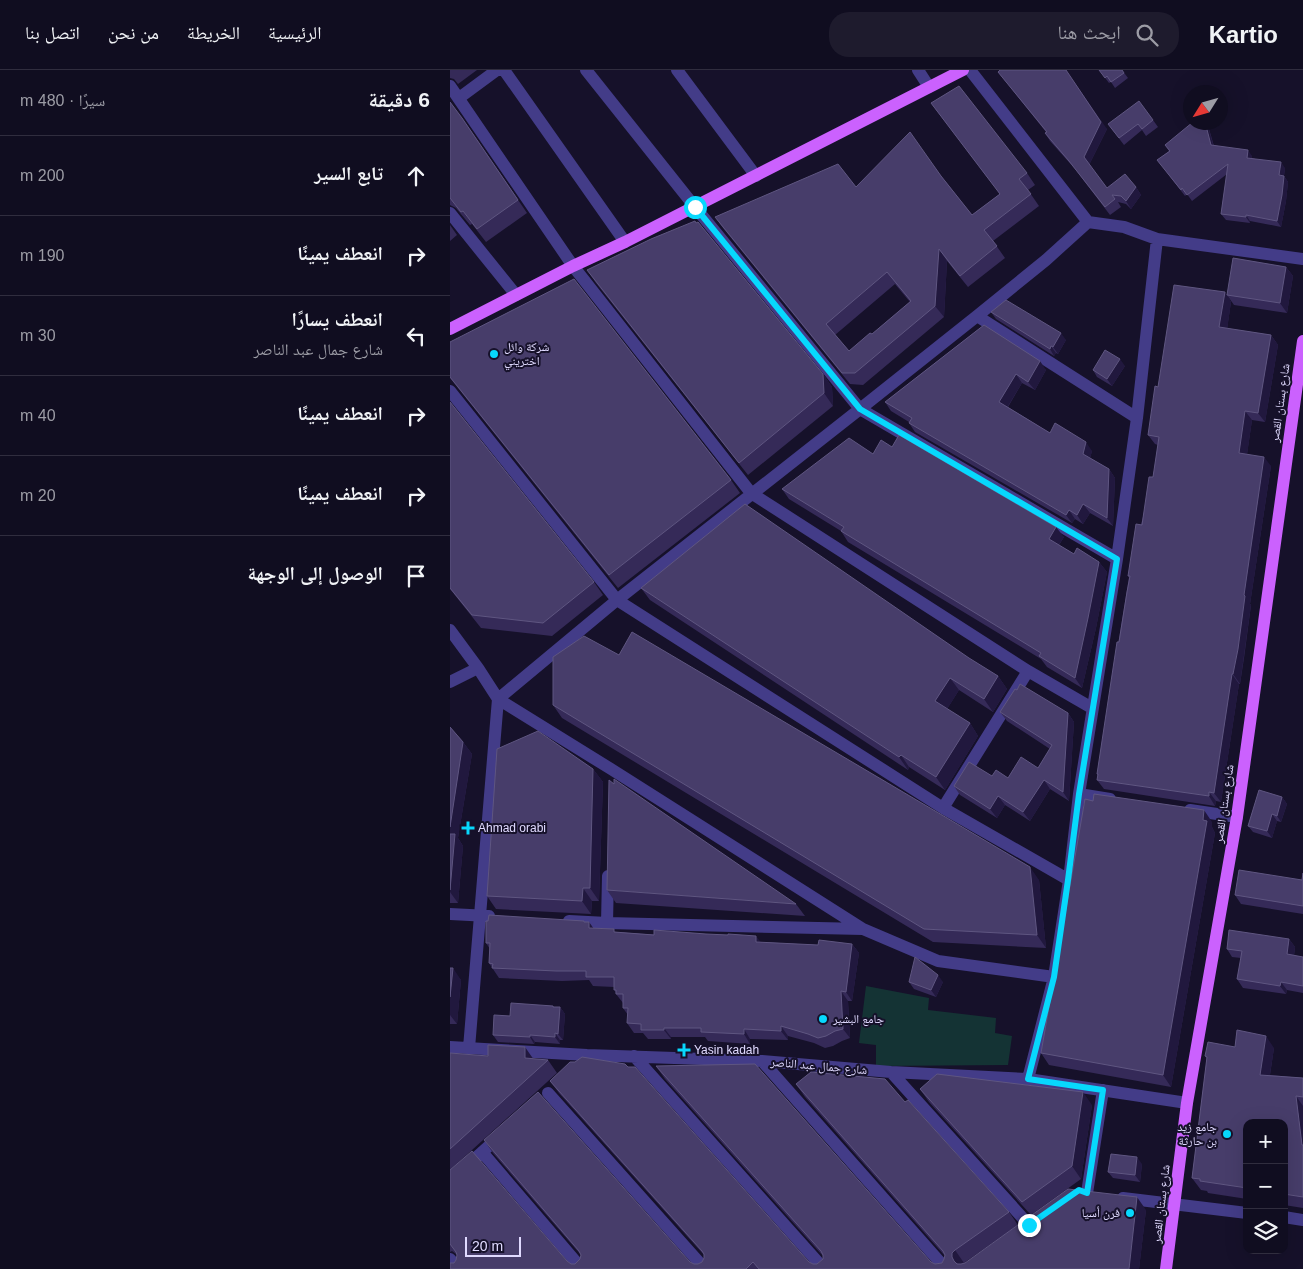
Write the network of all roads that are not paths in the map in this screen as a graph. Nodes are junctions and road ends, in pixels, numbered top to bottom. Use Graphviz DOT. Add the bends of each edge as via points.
graph roads {
  1 [pos="497,70"];
  2 [pos="504,70"];
  3 [pos="586,70"];
  4 [pos="677,70"];
  5 [pos="918,70"];
  6 [pos="963,70"];
  7 [pos="970,70"];
  8 [pos="450,86"];
  9 [pos="929,87"];
  10 [pos="459,98"];
  11 [pos="756,176"];
  12 [pos="695,207"];
  13 [pos="450,213"];
  14 [pos="1088,222"];
  15 [pos="1158,239"];
  16 [pos="625,242"];
  17 [pos="1303,258"];
  18 [pos="573,266"];
  19 [pos="516,295"];
  20 [pos="977,316"];
  21 [pos="450,329"];
  22 [pos="1303,341"];
  23 [pos="450,391"];
  24 [pos="860,409"];
  25 [pos="1136,418"];
  26 [pos="751,493"];
  27 [pos="1117,559"];
  28 [pos="617,600"];
  29 [pos="450,630"];
  30 [pos="478,668"];
  31 [pos="1028,671"];
  32 [pos="450,682"];
  33 [pos="498,699"];
  34 [pos="1092,708"];
  35 [pos="1079,794"];
  36 [pos="1118,800"];
  37 [pos="944,808"];
  38 [pos="1178,809"];
  39 [pos="1236,817"];
  40 [pos="609,865"];
  41 [pos="1068,880"];
  42 [pos="450,914"];
  43 [pos="481,915"];
  44 [pos="500,917"];
  45 [pos="558,920"];
  46 [pos="607,923"];
  47 [pos="863,929"];
  48 [pos="1054,977"];
  49 [pos="450,1047"];
  50 [pos="469,1048"];
  51 [pos="587,1055"];
  52 [pos="634,1056"];
  53 [pos="762,1061"];
  54 [pos="574,1068"];
  55 [pos="891,1072"];
  56 [pos="1028,1079"];
  57 [pos="1103,1090"];
  58 [pos="548,1093"];
  59 [pos="1187,1103"];
  60 [pos="511,1126"];
  61 [pos="482,1152"];
  62 [pos="450,1181"];
  63 [pos="1097,1194"];
  64 [pos="1072,1196"];
  65 [pos="1174,1205"];
  66 [pos="1243,1213"];
  67 [pos="1288,1218"];
  68 [pos="1303,1220"];
  69 [pos="1029,1226"];
  70 [pos="450,1259"];
  71 [pos="458,1269"];
  72 [pos="582,1269"];
  73 [pos="705,1269"];
  74 [pos="824,1269"];
  75 [pos="946,1269"];
  76 [pos="1166,1269"];
  1 -- 10 [label="street"];
  2 -- 16 [label="street"];
  3 -- 12 [label="street"];
  4 -- 11 [label="street"];
  5 -- 9 [label="street"];
  6 -- 9 [label="main road"];
  7 -- 14 [label="street"];
  8 -- 10 [label="street"];
  9 -- 11 [label="main road"];
  10 -- 18 [label="street"];
  11 -- 12 [label="main road"];
  12 -- 16 [label="main road"];
  12 -- 24 [label="street"];
  13 -- 19 [label="street"];
  14 -- 15 [label="street" via="1124,227"];
  14 -- 20 [label="street"];
  15 -- 17 [label="street"];
  15 -- 25 [label="street"];
  16 -- 18 [label="main road"];
  18 -- 19 [label="main road"];
  18 -- 26 [label="street"];
  19 -- 21 [label="main road"];
  20 -- 24 [label="street"];
  20 -- 25 [label="street"];
  22 -- 39 [label="main road, شارع بستان القصر"];
  23 -- 28 [label="street"];
  24 -- 26 [label="street"];
  24 -- 27 [label="street"];
  25 -- 27 [label="street"];
  26 -- 28 [label="street"];
  26 -- 31 [label="street"];
  27 -- 34 [label="street"];
  28 -- 33 [label="street"];
  28 -- 37 [label="street"];
  29 -- 30 [label="street"];
  30 -- 32 [label="street"];
  30 -- 33 [label="street"];
  31 -- 34 [label="street"];
  31 -- 37 [label="street"];
  33 -- 43 [label="street"];
  33 -- 47 [label="street" via="611,774"];
  34 -- 35 [label="street"];
  35 -- 36 [label="street"];
  35 -- 41 [label="street"];
  37 -- 41 [label="street"];
  38 -- 39 [label="street"];
  39 -- 59 [label="main road, شارع بستان القصر"];
  40 -- 46 [label="street"];
  41 -- 48 [label="street"];
  42 -- 43 [label="street"];
  43 -- 44 [label="street"];
  43 -- 50 [label="street"];
  45 -- 46 [label="street"];
  46 -- 47 [label="street"];
  47 -- 48 [label="street" via="938,960"];
  48 -- 56 [label="street"];
  49 -- 50 [label="street, شارع جمال عبد الناصر"];
  50 -- 51 [label="street, شارع جمال عبد الناصر"];
  51 -- 52 [label="street, شارع جمال عبد الناصر"];
  51 -- 54 [label="street"];
  52 -- 53 [label="street, شارع جمال عبد الناصر"];
  52 -- 74 [label="street"];
  53 -- 55 [label="street, شارع جمال عبد الناصر"];
  53 -- 75 [label="street"];
  55 -- 56 [label="street, شارع جمال عبد الناصر"];
  55 -- 69 [label="street"];
  56 -- 57 [label="street, شارع جمال عبد الناصر"];
  57 -- 59 [label="street, شارع جمال عبد الناصر"];
  57 -- 63 [label="street"];
  58 -- 73 [label="street"];
  59 -- 65 [label="main road, شارع بستان القصر"];
  60 -- 61 [label="street"];
  61 -- 62 [label="street"];
  61 -- 72 [label="street"];
  63 -- 64 [label="street" via="1079,1190"];
  63 -- 65 [label="street"];
  65 -- 66 [label="street"];
  65 -- 76 [label="main road, شارع بستان القصر"];
  67 -- 68 [label="street"];
  70 -- 71 [label="street"];
}
